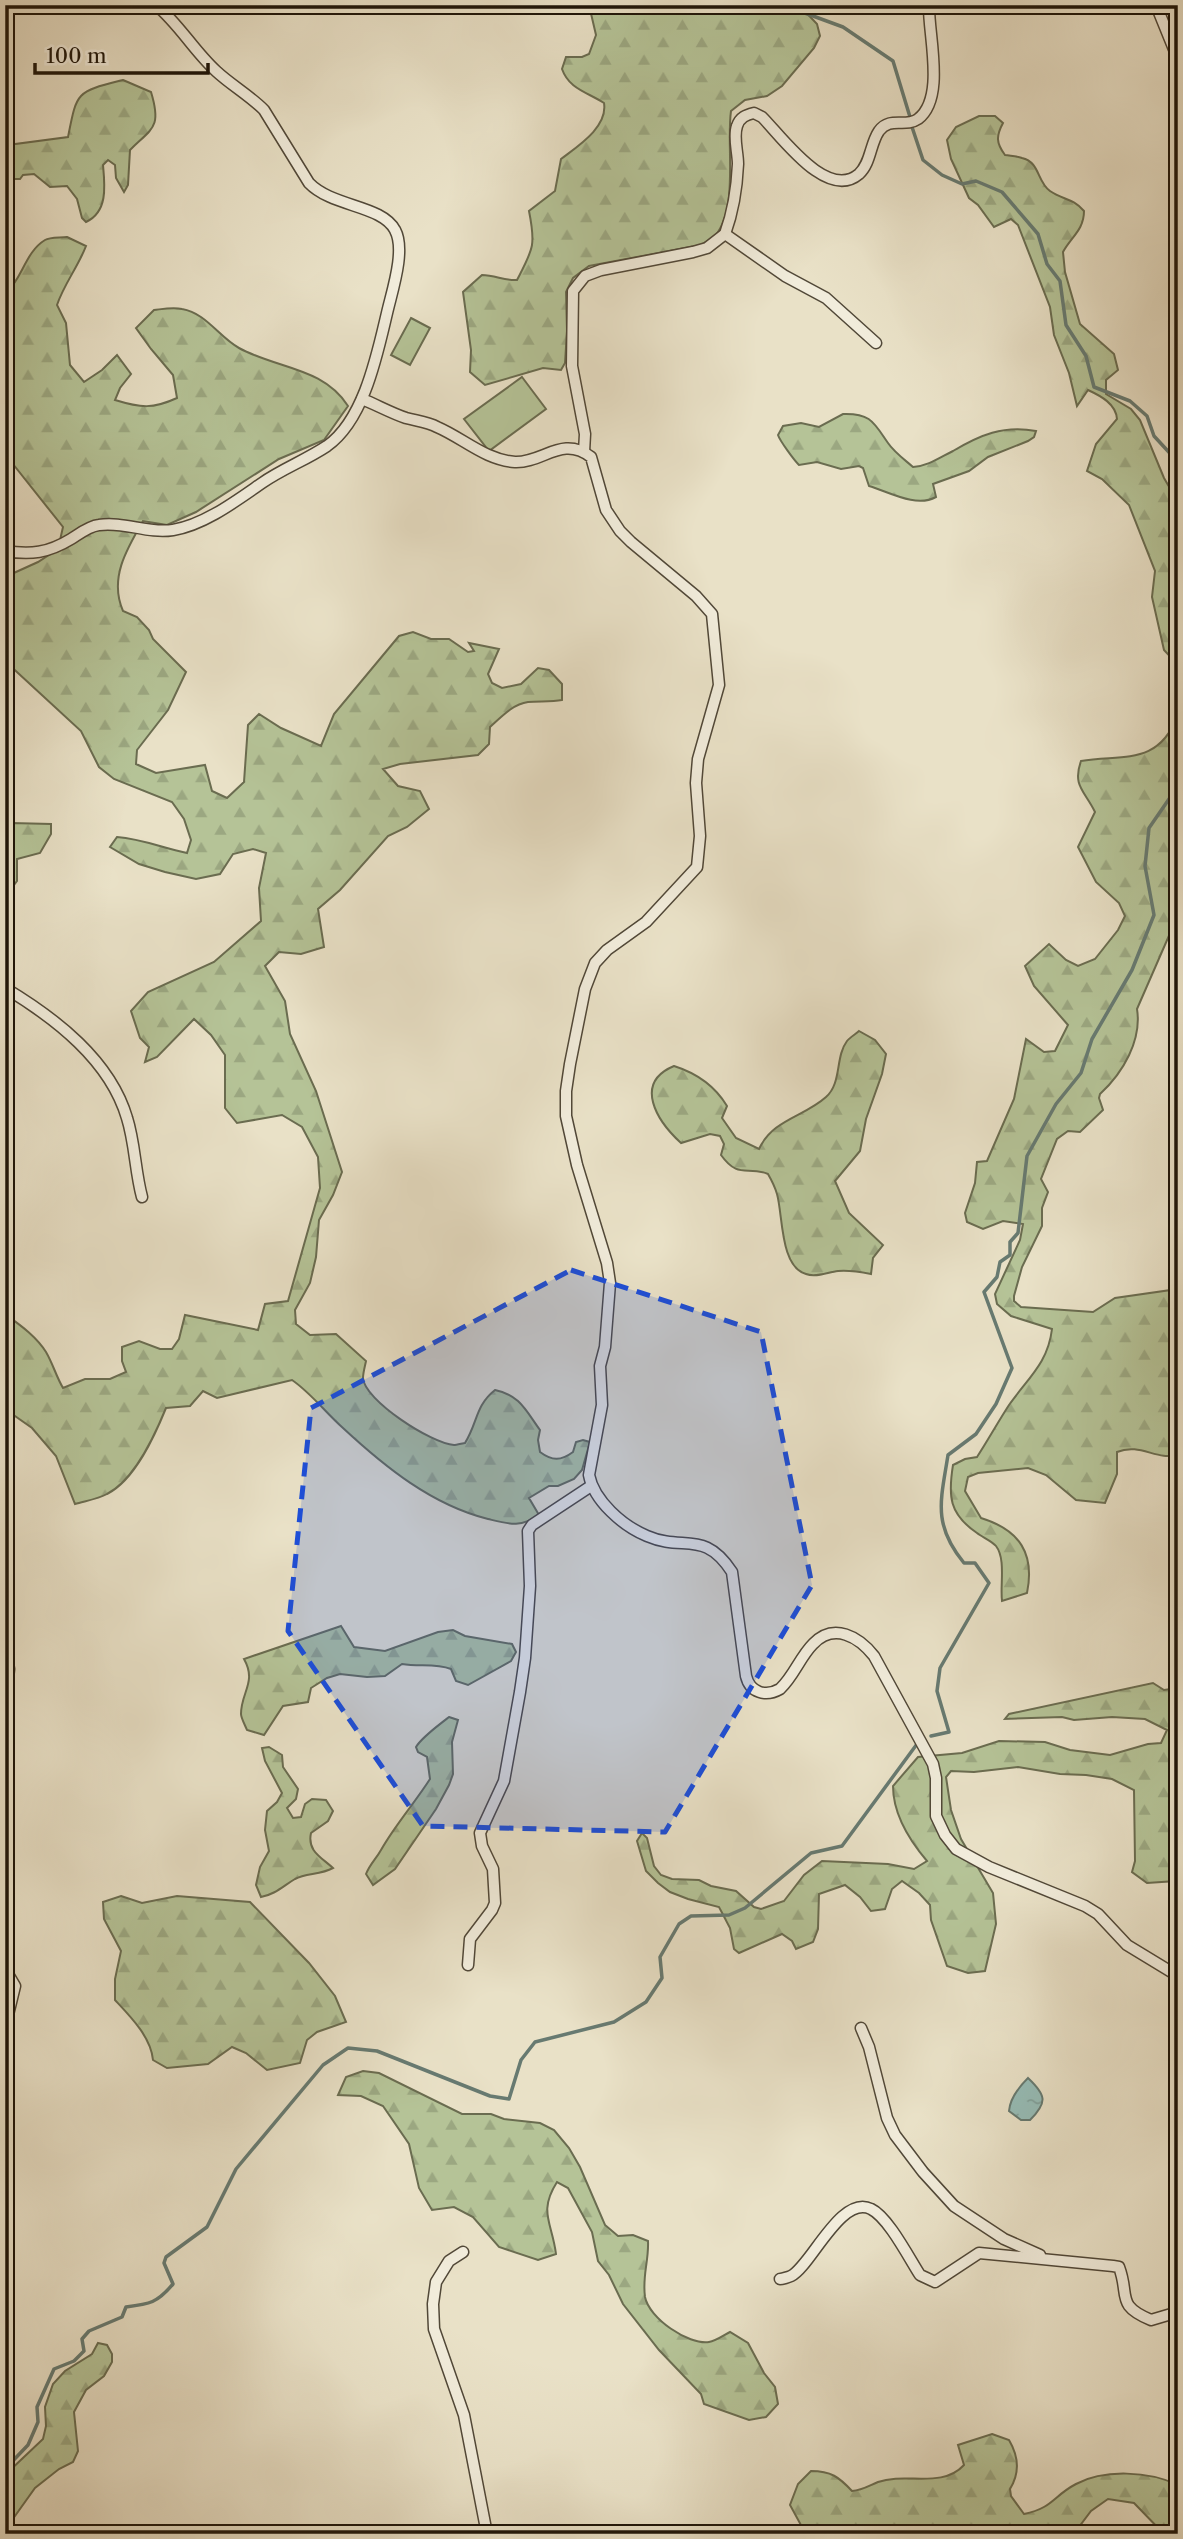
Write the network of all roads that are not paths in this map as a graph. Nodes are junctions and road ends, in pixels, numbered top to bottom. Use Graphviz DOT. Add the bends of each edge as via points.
graph roads {
  1 [pos="156,5"];
  2 [pos="929,5"];
  3 [pos="1156,5"];
  4 [pos="1178,60"];
  5 [pos="725,234"];
  6 [pos="876,343"];
  7 [pos="362,399"];
  8 [pos="584,452"];
  9 [pos="5,551"];
  10 [pos="5,988"];
  11 [pos="142,1197"];
  12 [pos="591,1486"];
  13 [pos="5,1646"];
  14 [pos="5,1705"];
  15 [pos="468,1965"];
  16 [pos="5,1969"];
  17 [pos="1178,1976"];
  18 [pos="5,2027"];
  19 [pos="861,2028"];
  20 [pos="463,2252"];
  21 [pos="1050,2259"];
  22 [pos="780,2279"];
  23 [pos="1178,2312"];
  24 [pos="487,2534"];
  1 -- 7 [label="street" via="217,72 264,110 317,191 382,215 396,231 398,261"];
  2 -- 5 [label="street" via="934,65 925,112 913,122 884,126 865,167 842,181 809,166 762,117 754,113 744,116 736,130 736,185"];
  3 -- 4 [label="street"];
  5 -- 6 [label="street" via="826,298"];
  5 -- 8 [label="street" via="693,252 601,270 585,276 576,287 572,366"];
  7 -- 8 [label="street" via="513,462 570,448"];
  7 -- 9 [label="street" via="341,432 325,447 186,526 151,531 95,525 42,553"];
  8 -- 12 [label="street" via="591,457 606,510 620,531 712,614 719,685 698,758 697,867 646,922 595,963 570,1064 566,1116 610,1283"];
  10 -- 11 [label="street" via="79,1043 110,1081 127,1119"];
  12 -- 15 [label="street" via="528,1531 530,1586 520,1692 504,1781 480,1833 493,1869 495,1903 470,1939"];
  12 -- 17 [label="street" via="619,1519 647,1537 705,1546 724,1560 732,1572 746,1676 753,1689 762,1694 780,1689 822,1636 841,1633 864,1643 933,1764 936,1816 956,1849 1085,1906 1127,1945"];
  13 -- 14 [label="street" via="9,1669"];
  16 -- 18 [label="street" via="15,1986"];
  19 -- 21 [label="street" via="887,2118 923,2172 954,2207 1004,2239"];
  20 -- 24 [label="street" via="449,2261 436,2282 433,2329 464,2415"];
  21 -- 22 [label="street" via="979,2253 935,2283 920,2275 884,2221 863,2207 836,2223 799,2270"];
  21 -- 23 [label="street" via="1119,2267 1130,2309 1151,2320"];
}
